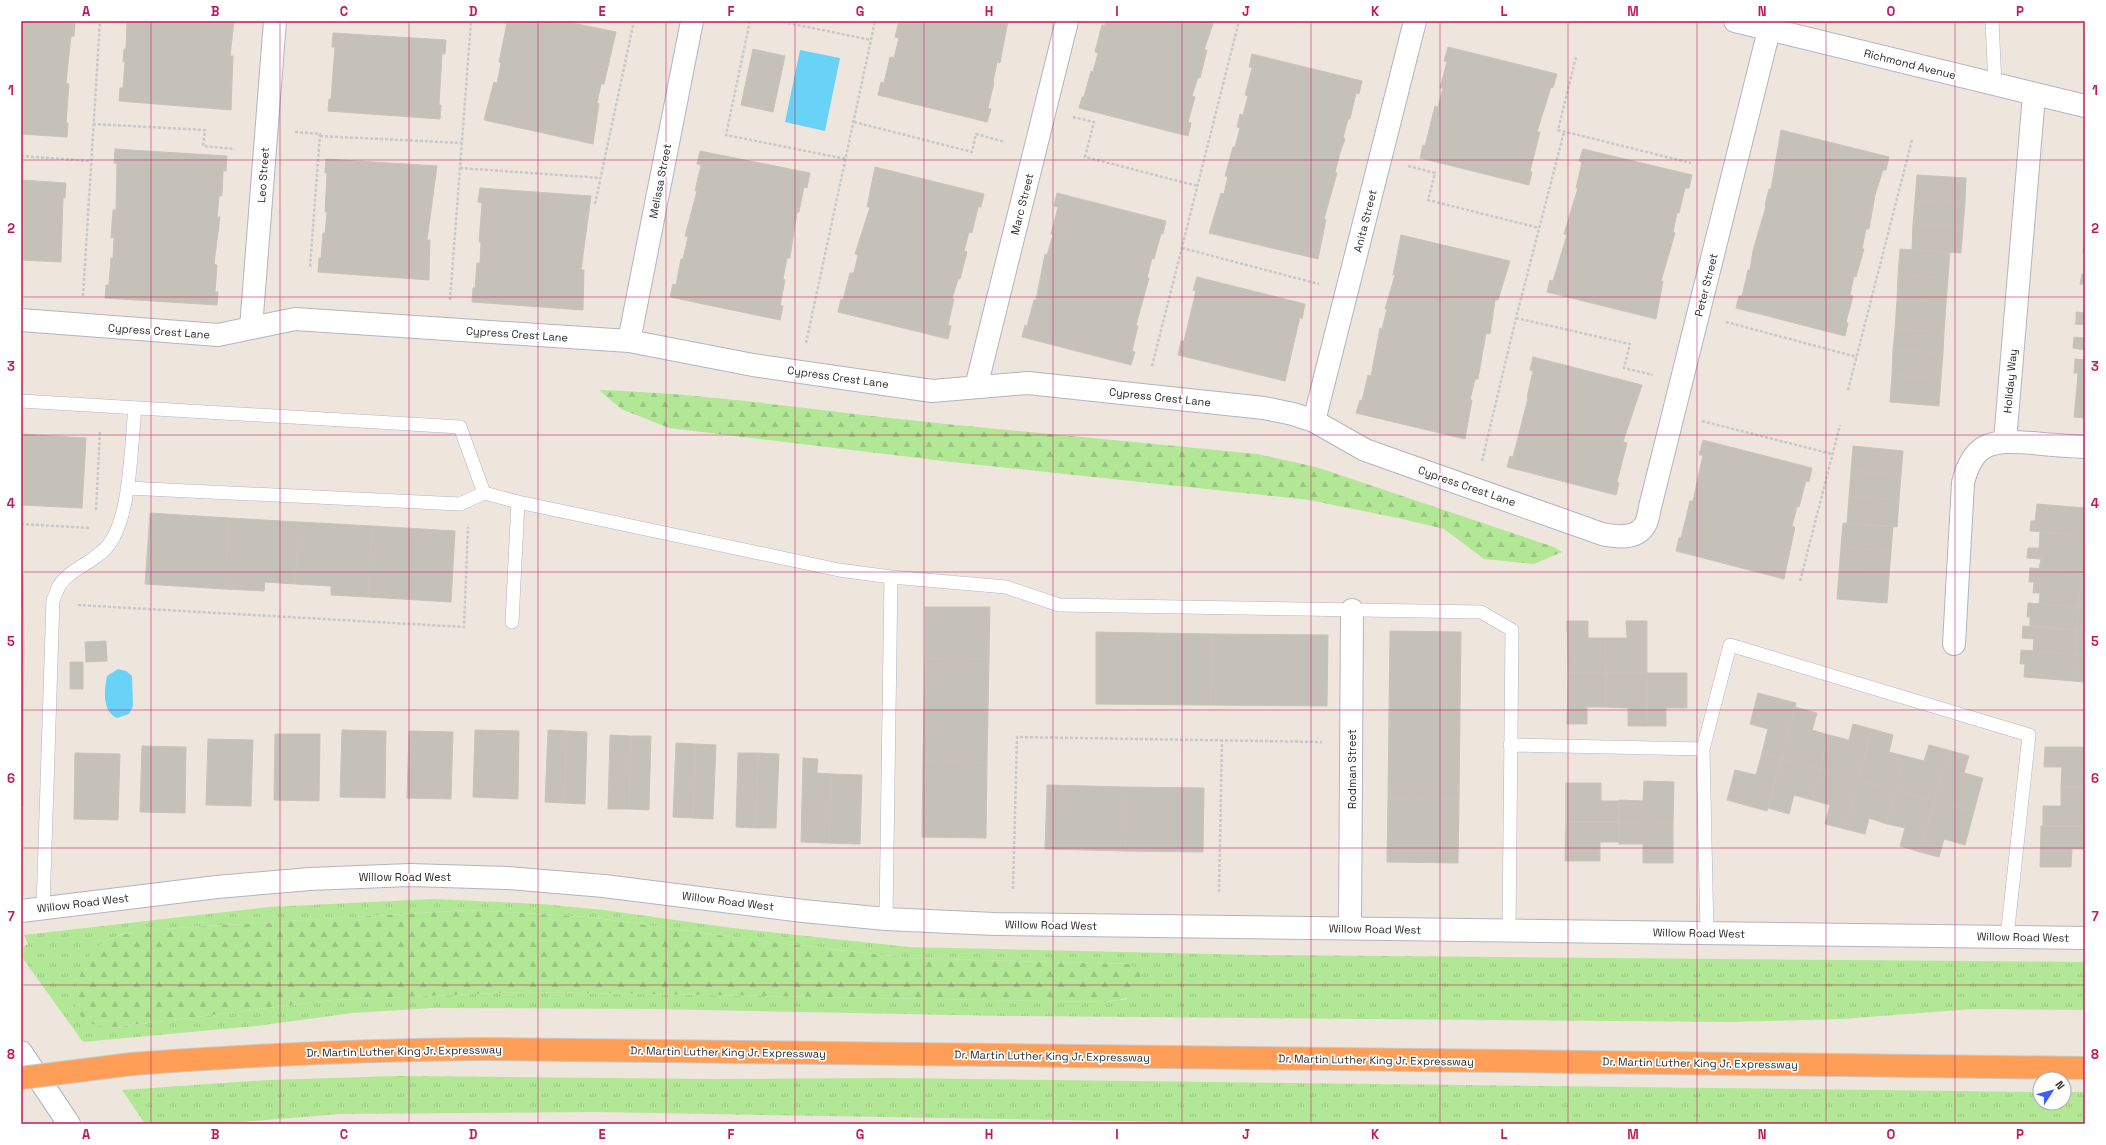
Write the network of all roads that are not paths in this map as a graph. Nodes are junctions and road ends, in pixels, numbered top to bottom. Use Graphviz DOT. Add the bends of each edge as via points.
graph roads {
  1 [pos="275,21"];
  2 [pos="692,21"];
  3 [pos="1067,21"];
  4 [pos="1415,21"];
  5 [pos="1734,21"];
  6 [pos="1992,21"];
  7 [pos="1769,30"];
  8 [pos="1995,84"];
  9 [pos="2034,95"];
  10 [pos="2085,106"];
  11 [pos="21,320"];
  12 [pos="251,328"];
  13 [pos="629,341"];
  14 [pos="976,387"];
  15 [pos="21,401"];
  16 [pos="135,408"];
  17 [pos="1314,421"];
  18 [pos="2005,441"];
  19 [pos="2085,447"];
  20 [pos="127,488"];
  21 [pos="484,493"];
  22 [pos="518,502"];
  23 [pos="1634,535"];
  24 [pos="891,577"];
  25 [pos="1352,610"];
  26 [pos="512,622"];
  27 [pos="1954,644"];
  28 [pos="1510,745"];
  29 [pos="1703,748"];
  30 [pos="43,908"];
  31 [pos="21,911"];
  32 [pos="886,919"];
  33 [pos="1350,928"];
  34 [pos="1509,930"];
  35 [pos="1707,933"];
  36 [pos="2007,937"];
  37 [pos="2085,938"];
  38 [pos="21,1052"];
  39 [pos="2085,1068"];
  40 [pos="21,1078"];
  41 [pos="69,1124"];
  1 -- 12 [label="street, Leo Street"];
  2 -- 13 [label="street, Melissa Street"];
  3 -- 14 [label="street, Marc Street"];
  4 -- 17 [label="street, Anita Street"];
  5 -- 7 [label="street, Richmond Avenue"];
  6 -- 8 [label="lane"];
  7 -- 8 [label="street, Richmond Avenue"];
  7 -- 23 [label="street, Peter Street" via="1645,526"];
  8 -- 9 [label="street, Richmond Avenue"];
  9 -- 10 [label="street, Richmond Avenue"];
  9 -- 18 [label="street, Holiday Way"];
  11 -- 12 [label="street, Cypress Crest Lane" via="218,335"];
  12 -- 13 [label="street, Cypress Crest Lane" via="295,319"];
  13 -- 14 [label="street, Cypress Crest Lane" via="753,366 932,390"];
  14 -- 17 [label="street, Cypress Crest Lane" via="1028,383 1270,409"];
  15 -- 16 [label="lane"];
  16 -- 20 [label="lane"];
  16 -- 21 [label="lane" via="460,427"];
  17 -- 23 [label="street, Cypress Crest Lane" via="1364,450 1602,534 1617,537"];
  18 -- 19 [label="street"];
  18 -- 27 [label="street" via="1988,444 1982,448 1966,468"];
  20 -- 21 [label="lane" via="460,504"];
  20 -- 30 [label="lane" via="125,502 110,542 97,558 68,576 59,586 53,600"];
  21 -- 22 [label="lane"];
  22 -- 24 [label="lane" via="839,570"];
  22 -- 26 [label="lane"];
  24 -- 25 [label="lane" via="1006,586 1059,605"];
  24 -- 32 [label="lane"];
  25 -- 28 [label="lane" via="1481,612 1512,630"];
  25 -- 33 [label="street, Rodman Street"];
  28 -- 29 [label="lane"];
  28 -- 34 [label="lane"];
  29 -- 35 [label="lane"];
  29 -- 36 [label="lane" via="1730,645 2029,735"];
  30 -- 31 [label="street, Willow Road West"];
  30 -- 32 [label="street, Willow Road West" via="217,887 410,874 604,886"];
  32 -- 33 [label="street, Willow Road West" via="994,924"];
  33 -- 34 [label="street, Willow Road West"];
  34 -- 35 [label="street, Willow Road West"];
  35 -- 36 [label="street, Willow Road West"];
  36 -- 37 [label="street, Willow Road West"];
  38 -- 41 [label="street"];
  39 -- 40 [label="highway, Dr. Martin Luther King Jr. Expressway, bridge" via="483,1049 360,1050 249,1055 132,1064"];
}
